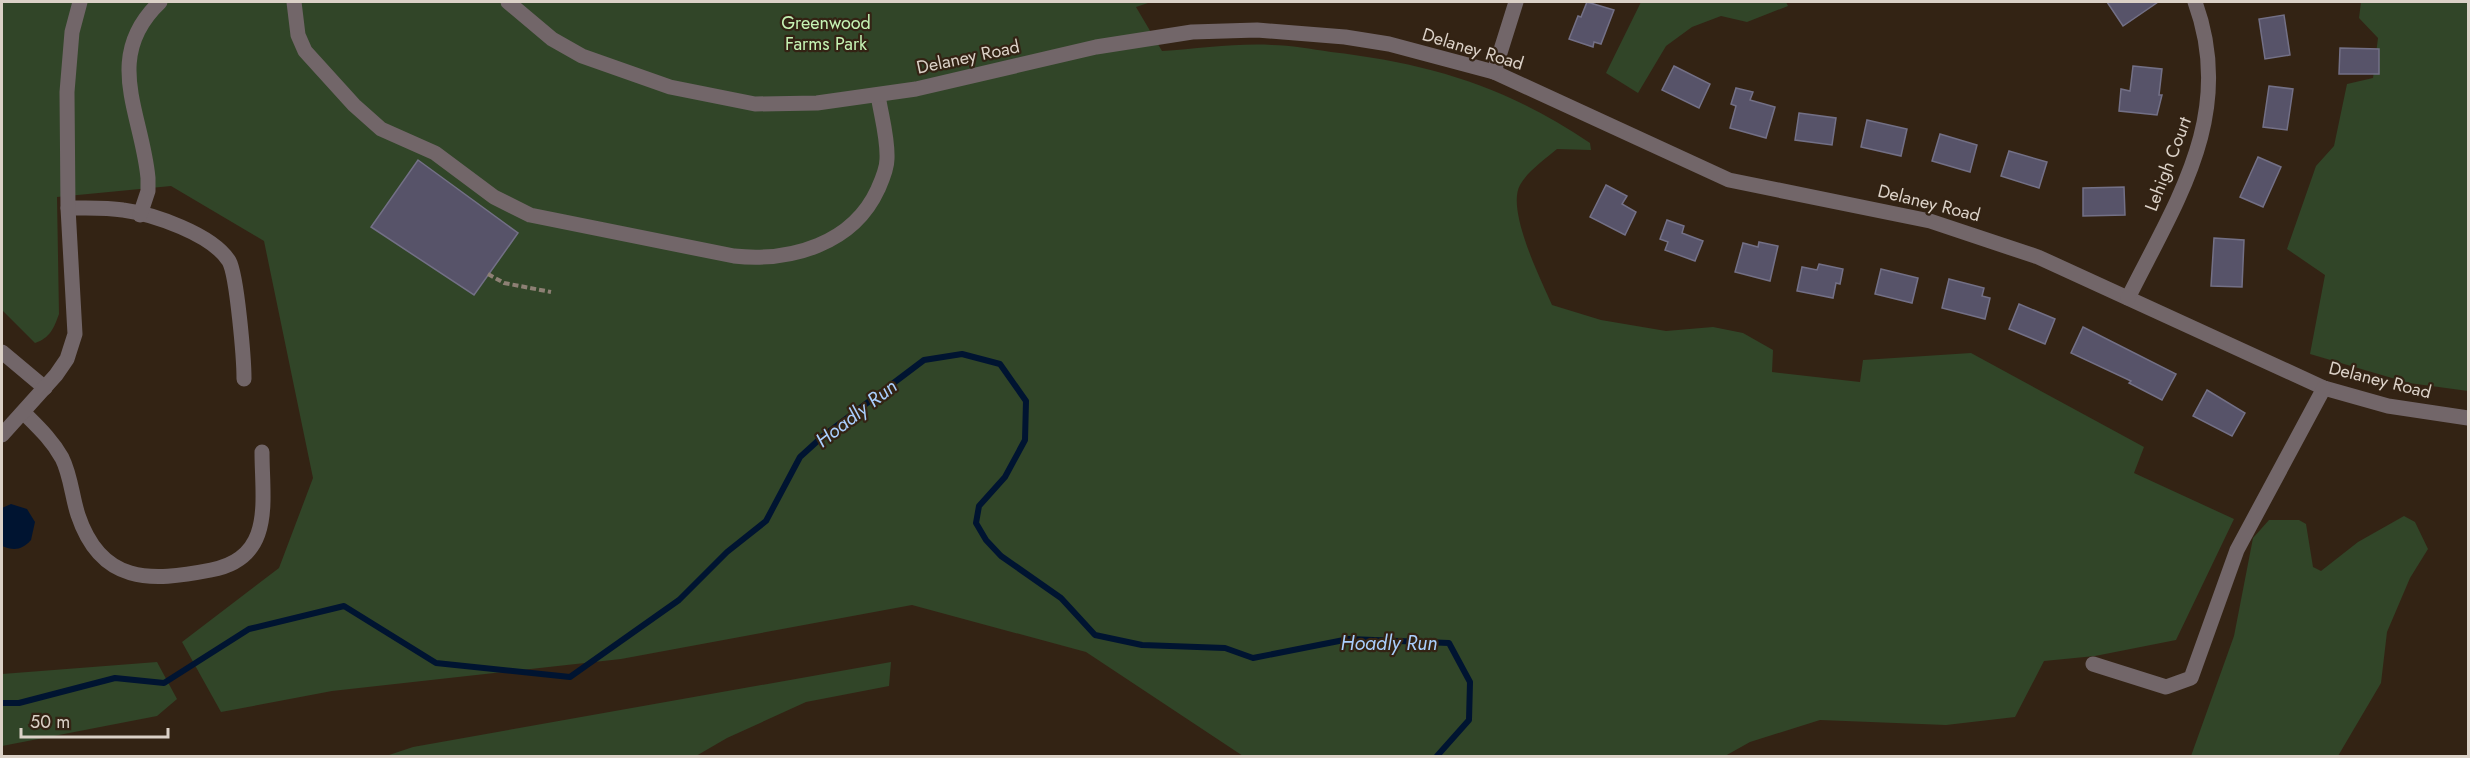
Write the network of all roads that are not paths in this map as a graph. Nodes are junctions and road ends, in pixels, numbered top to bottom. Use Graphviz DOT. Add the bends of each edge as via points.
graph roads {
  1 [pos="80,2"];
  2 [pos="160,2"];
  3 [pos="294,2"];
  4 [pos="508,2"];
  5 [pos="1516,2"];
  6 [pos="2195,2"];
  7 [pos="1494,72"];
  8 [pos="878,95"];
  9 [pos="68,208"];
  10 [pos="140,214"];
  11 [pos="2128,298"];
  12 [pos="2,352"];
  13 [pos="244,379"];
  14 [pos="45,388"];
  15 [pos="2324,388"];
  16 [pos="24,413"];
  17 [pos="2469,418"];
  18 [pos="2,435"];
  19 [pos="262,452"];
  20 [pos="2093,664"];
  1 -- 9 [label="street" via="72,32 67,92"];
  2 -- 10 [label="street" via="138,31 128,59 148,178"];
  3 -- 8 [label="street" via="298,35 305,51 354,105 381,129 435,153 494,197 541,218 734,256 767,258 798,253 819,246 856,223 874,198 887,160"];
  4 -- 8 [label="street, Delaney Road" via="552,39 582,56 670,87 755,104 817,103"];
  5 -- 7 [label="street"];
  6 -- 11 [label="street, Lehigh Court" via="2210,56 2208,111 2201,141 2172,212"];
  7 -- 8 [label="street, Delaney Road" via="1345,37 1257,30 1192,32 1096,47"];
  7 -- 11 [label="street, Delaney Road" via="1729,180 1930,221 2038,257"];
  9 -- 10 [label="street"];
  9 -- 14 [label="street" via="75,334 67,359"];
  10 -- 13 [label="street" via="201,237 229,262 244,353"];
  11 -- 15 [label="street, Delaney Road"];
  12 -- 14 [label="street"];
  14 -- 16 [label="street"];
  15 -- 17 [label="street, Delaney Road" via="2388,406"];
  15 -- 20 [label="street" via="2237,550 2190,678 2166,687"];
  16 -- 18 [label="street"];
  16 -- 19 [label="street" via="44,431 62,459 77,514 92,548 126,573 143,577 184,577 222,568 247,554 257,541 262,523"];
}
